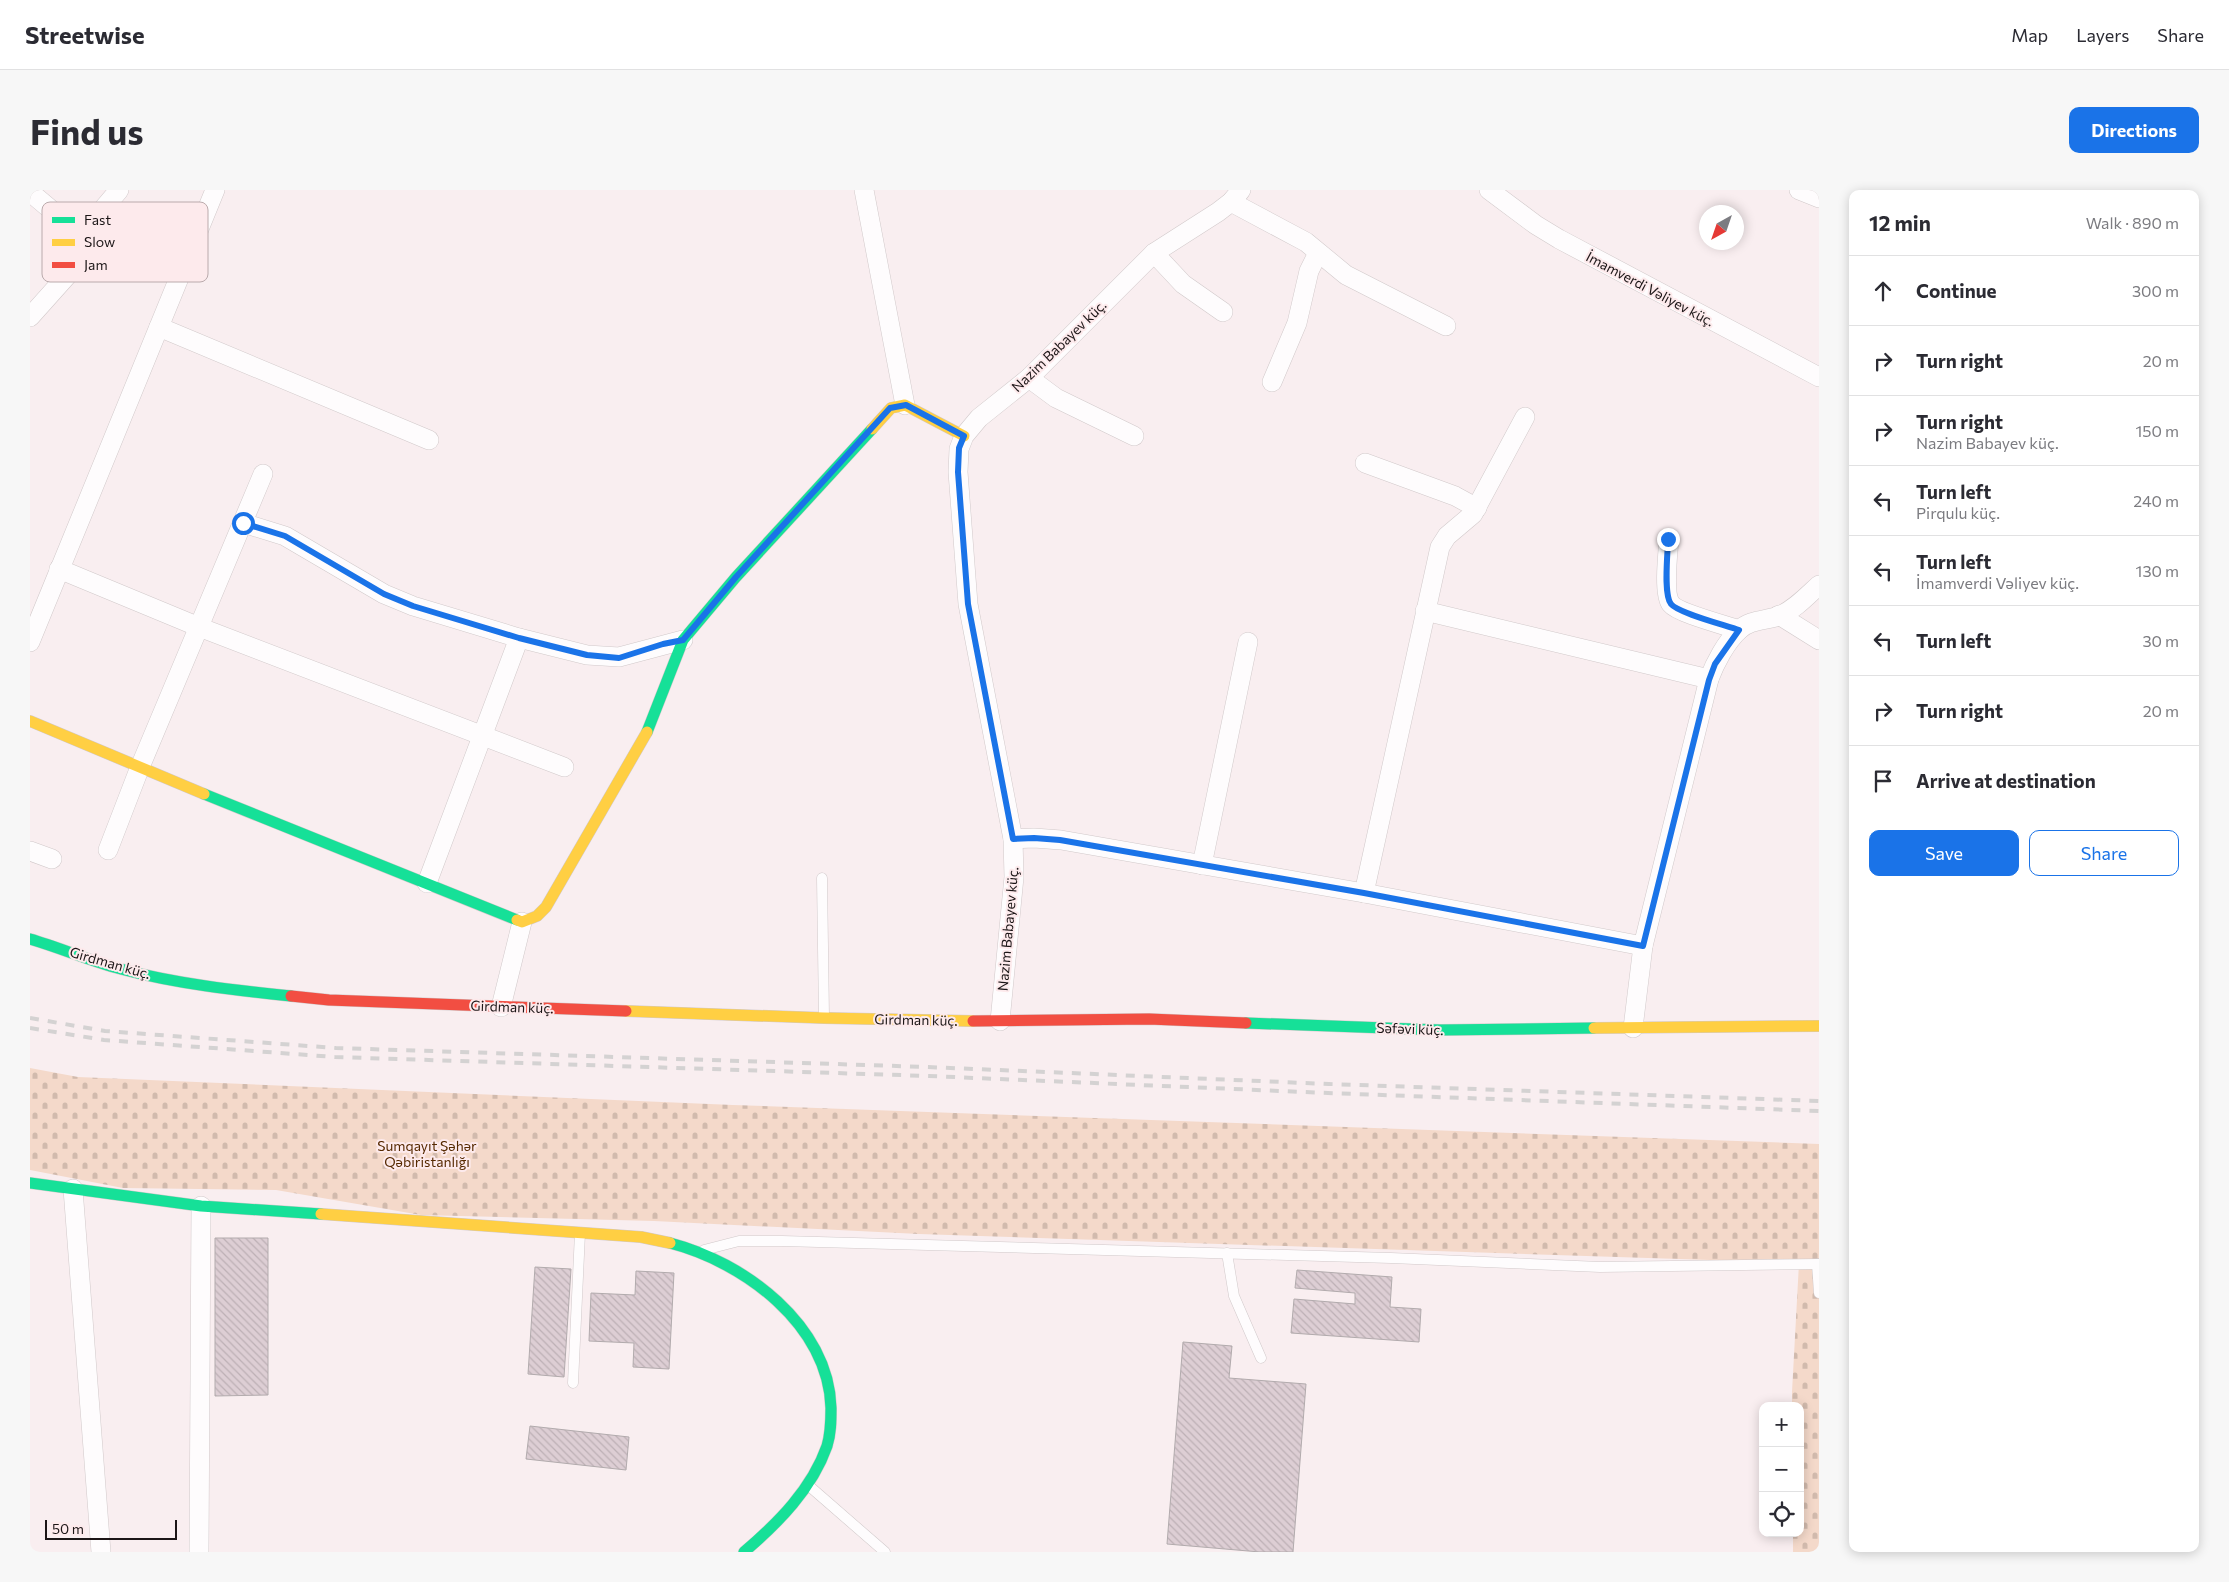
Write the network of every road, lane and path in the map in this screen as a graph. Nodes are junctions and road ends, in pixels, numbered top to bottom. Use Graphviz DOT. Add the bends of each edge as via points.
graph roads {
  1 [pos="119,190"];
  2 [pos="215,190"];
  3 [pos="864,190"];
  4 [pos="1488,190"];
  5 [pos="1799,190"];
  6 [pos="30,192"];
  7 [pos="1236,196"];
  8 [pos="1819,198"];
  9 [pos="42,202"];
  10 [pos="109,202"];
  11 [pos="208,207"];
  12 [pos="1154,253"];
  13 [pos="1318,253"];
  14 [pos="62,282"];
  15 [pos="177,282"];
  16 [pos="1223,312"];
  17 [pos="30,317"];
  18 [pos="1446,326"];
  19 [pos="159,327"];
  20 [pos="1819,377"];
  21 [pos="1029,378"];
  22 [pos="1272,382"];
  23 [pos="906,405"];
  24 [pos="1525,417"];
  25 [pos="964,436"];
  26 [pos="1134,436"];
  27 [pos="430,440"];
  28 [pos="1366,463"];
  29 [pos="263,474"];
  30 [pos="1477,508"];
  31 [pos="243,523"];
  32 [pos="1668,539"];
  33 [pos="59,569"];
  34 [pos="1819,585"];
  35 [pos="1425,611"];
  36 [pos="1779,616"];
  37 [pos="200,627"];
  38 [pos="1739,630"];
  39 [pos="519,638"];
  40 [pos="683,640"];
  41 [pos="1819,640"];
  42 [pos="30,642"];
  43 [pos="1248,642"];
  44 [pos="1709,680"];
  45 [pos="30,721"];
  46 [pos="482,736"];
  47 [pos="140,766"];
  48 [pos="564,767"];
  49 [pos="1013,839"];
  50 [pos="108,850"];
  51 [pos="30,851"];
  52 [pos="52,859"];
  53 [pos="1202,865"];
  54 [pos="822,878"];
  55 [pos="426,883"];
  56 [pos="1364,893"];
  57 [pos="522,922"];
  58 [pos="30,940"];
  59 [pos="1643,946"];
  60 [pos="501,1007"];
  61 [pos="824,1018"];
  62 [pos="1000,1021"];
  63 [pos="1819,1026"];
  64 [pos="1633,1028"];
  65 [pos="30,1183"];
  66 [pos="73,1189"];
  67 [pos="201,1206"];
  68 [pos="580,1232"];
  69 [pos="697,1252"];
  70 [pos="1227,1253"];
  71 [pos="1818,1264"];
  72 [pos="1819,1293"];
  73 [pos="1261,1358"];
  74 [pos="574,1383"];
  75 [pos="807,1485"];
  76 [pos="101,1552"];
  77 [pos="198,1552"];
  78 [pos="744,1552"];
  79 [pos="885,1552"];
  1 -- 10 [label="street"];
  2 -- 11 [label="street"];
  3 -- 23 [label="street"];
  4 -- 20 [label="street, İmamverdi Vəliyev küç." via="1558,239"];
  5 -- 8 [label="street"];
  6 -- 9 [label="street"];
  7 -- 12 [label="street, Nazim Babayev küç."];
  7 -- 13 [label="street"];
  12 -- 16 [label="street" via="1183,284"];
  12 -- 21 [label="street, Nazim Babayev küç."];
  13 -- 18 [label="street" via="1346,276"];
  13 -- 22 [label="street" via="1309,271 1297,324"];
  14 -- 17 [label="street"];
  15 -- 19 [label="street"];
  19 -- 27 [label="street"];
  19 -- 33 [label="street"];
  21 -- 25 [label="street, Nazim Babayev küç." via="979,418"];
  21 -- 26 [label="street" via="1056,398"];
  23 -- 25 [label="street"];
  23 -- 40 [label="street" via="890,408"];
  24 -- 30 [label="street"];
  25 -- 49 [label="street, Nazim Babayev küç." via="959,448 958,472 968,604"];
  28 -- 30 [label="street" via="1455,496"];
  29 -- 31 [label="street"];
  30 -- 35 [label="street" via="1447,536 1440,548"];
  31 -- 37 [label="street"];
  31 -- 39 [label="street" via="285,536 384,594"];
  32 -- 38 [label="street" via="1667,594 1670,604"];
  33 -- 37 [label="street"];
  33 -- 42 [label="street"];
  34 -- 36 [label="street" via="1804,600"];
  35 -- 44 [label="street"];
  35 -- 56 [label="street"];
  36 -- 38 [label="street" via="1753,621"];
  36 -- 41 [label="street"];
  37 -- 46 [label="street"];
  37 -- 47 [label="street"];
  38 -- 44 [label="street" via="1715,664"];
  39 -- 40 [label="street" via="587,655 619,658"];
  39 -- 46 [label="street"];
  40 -- 57 [label="street" via="644,740 624,769 546,907 537,916"];
  43 -- 53 [label="street"];
  44 -- 59 [label="street"];
  45 -- 47 [label="street"];
  46 -- 48 [label="street"];
  46 -- 55 [label="street"];
  47 -- 50 [label="street"];
  47 -- 55 [label="street"];
  49 -- 53 [label="street" via="1060,840"];
  49 -- 62 [label="street, Nazim Babayev küç." via="1014,877"];
  51 -- 52 [label="street"];
  53 -- 56 [label="street"];
  54 -- 61 [label="lane"];
  55 -- 57 [label="street"];
  56 -- 59 [label="street"];
  57 -- 60 [label="street"];
  58 -- 60 [label="street, Girdman küç." via="120,969 178,982 329,1000"];
  59 -- 64 [label="street"];
  60 -- 61 [label="street, Girdman küç."];
  61 -- 62 [label="street, Girdman küç."];
  62 -- 64 [label="street, Səfəvi küç." via="1158,1020 1440,1030"];
  63 -- 64 [label="street, Səfəvi küç."];
  65 -- 66 [label="street"];
  66 -- 67 [label="street"];
  66 -- 76 [label="street"];
  67 -- 68 [label="street"];
  67 -- 77 [label="street"];
  68 -- 69 [label="street" via="641,1237"];
  68 -- 74 [label="lane"];
  69 -- 70 [label="lane" via="739,1241 782,1240"];
  69 -- 75 [label="street" via="751,1281 782,1306 806,1334 820,1360 831,1391 831,1427 822,1457"];
  70 -- 71 [label="lane" via="1600,1266"];
  70 -- 73 [label="lane" via="1234,1296"];
  71 -- 72 [label="lane"];
  75 -- 78 [label="street" via="785,1513"];
  75 -- 79 [label="lane"];
}
